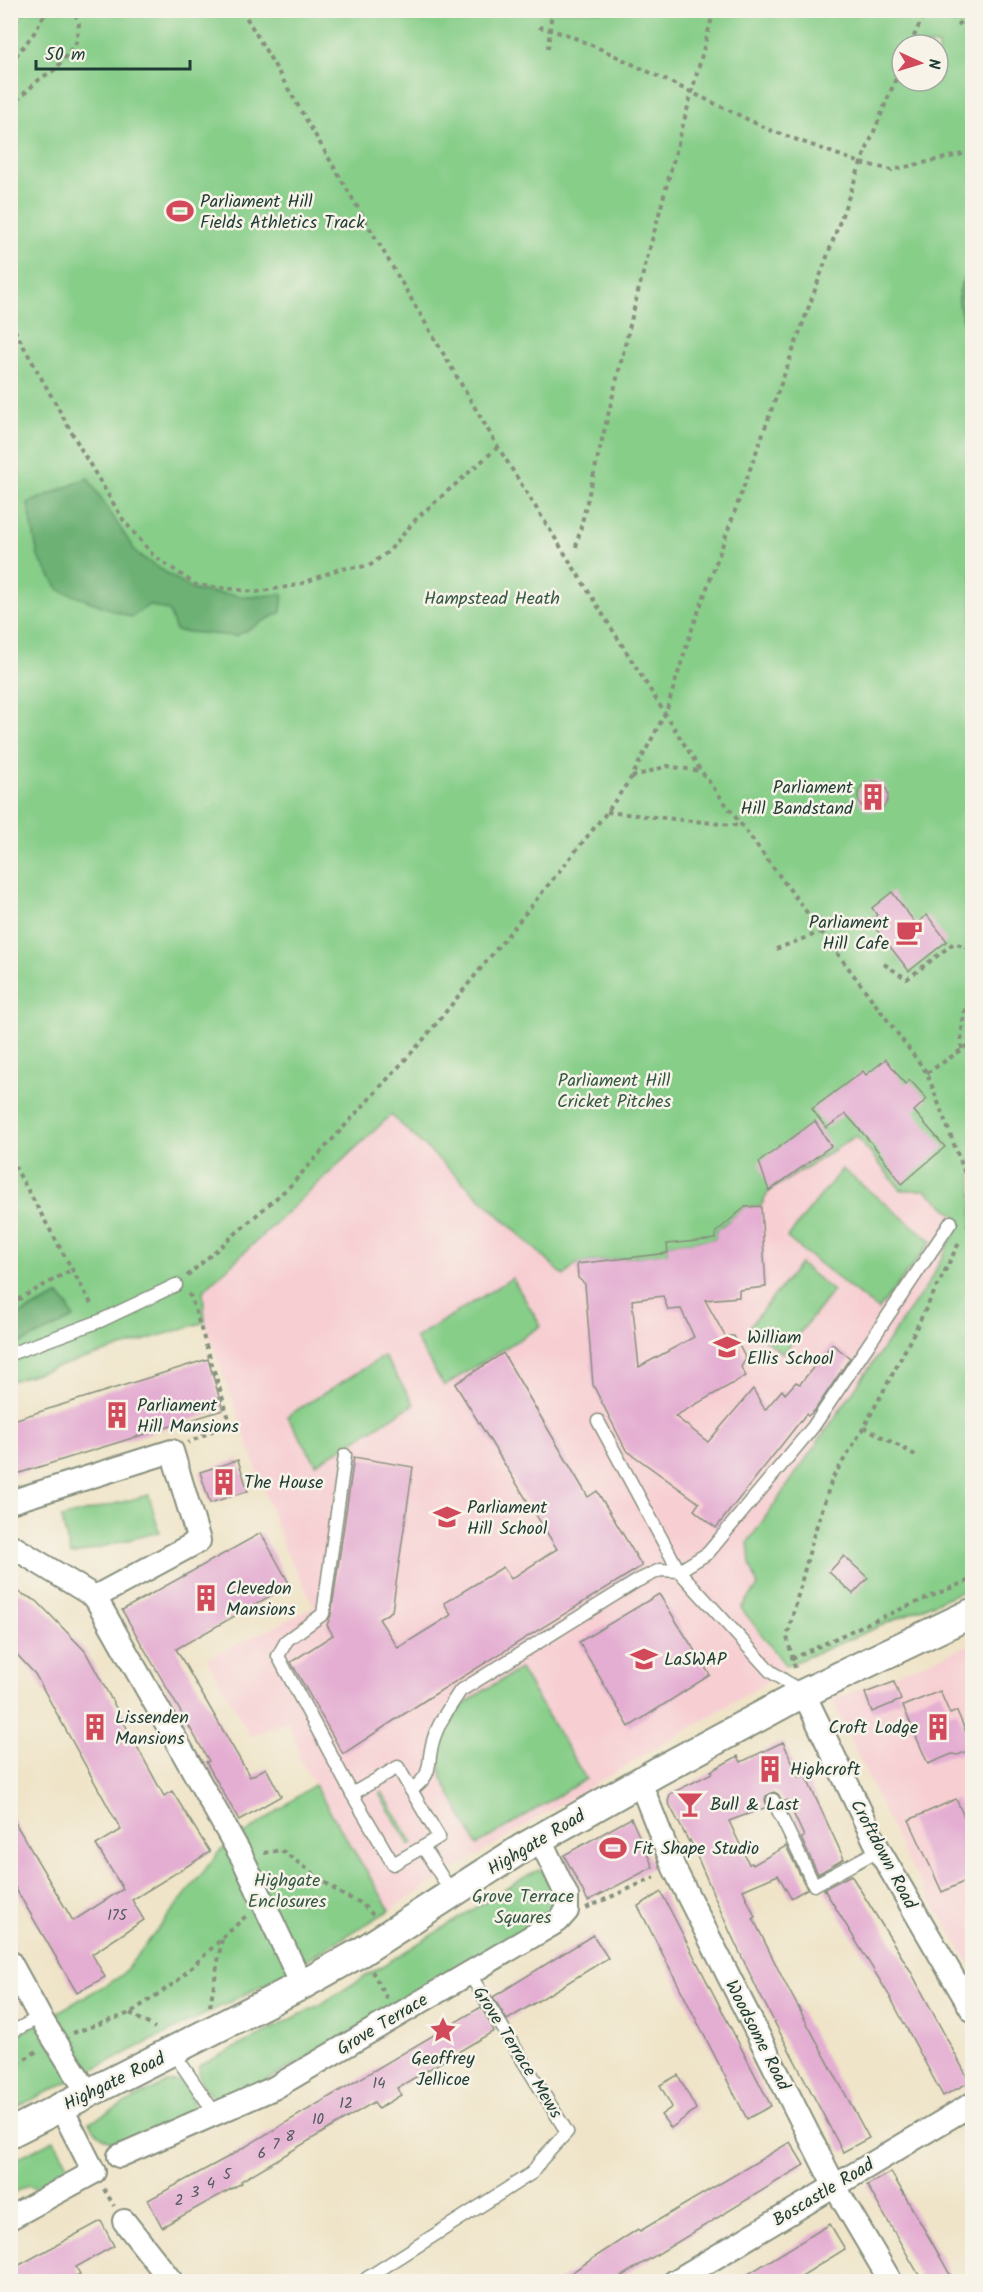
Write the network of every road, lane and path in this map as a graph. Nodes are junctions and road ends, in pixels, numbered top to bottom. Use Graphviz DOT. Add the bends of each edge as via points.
graph roads {
  1 [pos="24,10"];
  2 [pos="46,10"];
  3 [pos="74,10"];
  4 [pos="242,10"];
  5 [pos="552,10"];
  6 [pos="714,10"];
  7 [pos="926,10"];
  8 [pos="944,10"];
  9 [pos="539,27"];
  10 [pos="10,29"];
  11 [pos="549,30"];
  12 [pos="915,33"];
  13 [pos="972,35"];
  14 [pos="548,50"];
  15 [pos="10,63"];
  16 [pos="692,92"];
  17 [pos="890,93"];
  18 [pos="10,106"];
  19 [pos="972,152"];
  20 [pos="861,163"];
  21 [pos="10,322"];
  22 [pos="498,447"];
  23 [pos="576,547"];
  24 [pos="666,712"];
  25 [pos="701,771"];
  26 [pos="631,778"];
  27 [pos="607,812"];
  28 [pos="742,826"];
  29 [pos="821,932"];
  30 [pos="776,949"];
  31 [pos="972,949"];
  32 [pos="884,964"];
  33 [pos="972,980"];
  34 [pos="972,1043"];
  35 [pos="962,1049"];
  36 [pos="927,1073"];
  37 [pos="10,1158"];
  38 [pos="972,1192"];
  39 [pos="972,1216"];
  40 [pos="951,1222"];
  41 [pos="967,1227"];
  42 [pos="962,1237"];
  43 [pos="73,1269"];
  44 [pos="176,1285"];
  45 [pos="10,1304"];
  46 [pos="100,1321"];
  47 [pos="10,1354"];
  48 [pos="598,1421"];
  49 [pos="864,1427"];
  50 [pos="172,1451"];
  51 [pos="345,1455"];
  52 [pos="917,1456"];
  53 [pos="10,1502"];
  54 [pos="10,1545"];
  55 [pos="679,1571"];
  56 [pos="972,1579"];
  57 [pos="95,1597"];
  58 [pos="972,1613"];
  59 [pos="792,1659"];
  60 [pos="804,1694"];
  61 [pos="640,1782"];
  62 [pos="411,1790"];
  63 [pos="352,1794"];
  64 [pos="773,1800"];
  65 [pos="540,1839"];
  66 [pos="423,1847"];
  67 [pos="879,1850"];
  68 [pos="242,1857"];
  69 [pos="674,1868"];
  70 [pos="452,1893"];
  71 [pos="262,1901"];
  72 [pos="567,1911"];
  73 [pos="387,1935"];
  74 [pos="222,1939"];
  75 [pos="361,1952"];
  76 [pos="10,1962"];
  77 [pos="469,1973"];
  78 [pos="302,1985"];
  79 [pos="972,2010"];
  80 [pos="130,2013"];
  81 [pos="397,2015"];
  82 [pos="40,2017"];
  83 [pos="155,2028"];
  84 [pos="218,2029"];
  85 [pos="10,2033"];
  86 [pos="55,2039"];
  87 [pos="173,2052"];
  88 [pos="10,2069"];
  89 [pos="88,2093"];
  90 [pos="972,2104"];
  91 [pos="61,2108"];
  92 [pos="216,2115"];
  93 [pos="10,2133"];
  94 [pos="118,2156"];
  95 [pos="834,2185"];
  96 [pos="10,2218"];
  97 [pos="124,2221"];
  98 [pos="367,2278"];
  99 [pos="172,2282"];
  100 [pos="674,2282"];
  101 [pos="891,2282"];
  1 -- 10 [label="path"];
  2 -- 15 [label="path"];
  3 -- 18 [label="path" via="79,24 76,43 56,69 40,78"];
  4 -- 22 [label="path"];
  5 -- 11 [label="path"];
  6 -- 16 [label="path"];
  7 -- 12 [label="path"];
  8 -- 13 [label="path"];
  9 -- 11 [label="path"];
  11 -- 14 [label="path"];
  11 -- 16 [label="path" via="603,50"];
  16 -- 20 [label="path" via="770,130"];
  16 -- 23 [label="path"];
  17 -- 20 [label="path"];
  19 -- 20 [label="path" via="892,170"];
  20 -- 24 [label="path" via="695,621"];
  21 -- 22 [label="path" via="124,521 153,555 196,585 257,592 298,585 339,569 369,566"];
  22 -- 24 [label="path"];
  24 -- 25 [label="path"];
  24 -- 26 [label="path"];
  25 -- 26 [label="path" via="667,766"];
  25 -- 28 [label="path"];
  26 -- 27 [label="path"];
  27 -- 28 [label="path"];
  27 -- 44 [label="path" via="423,1040 290,1186"];
  28 -- 29 [label="path"];
  29 -- 30 [label="path"];
  29 -- 36 [label="path"];
  31 -- 32 [label="path" via="954,943 907,978"];
  33 -- 35 [label="path" via="965,1005"];
  34 -- 35 [label="path"];
  35 -- 36 [label="path"];
  36 -- 38 [label="path"];
  37 -- 43 [label="path"];
  39 -- 41 [label="path"];
  40 -- 55 [label="lane" via="813,1427 708,1553"];
  42 -- 49 [label="path"];
  43 -- 45 [label="path"];
  43 -- 46 [label="path"];
  44 -- 46 [label="lane"];
  44 -- 50 [label="path" via="191,1297 230,1422"];
  46 -- 47 [label="lane"];
  48 -- 55 [label="lane"];
  49 -- 52 [label="path"];
  49 -- 59 [label="path" via="832,1479 814,1534 787,1637"];
  50 -- 53 [label="street"];
  50 -- 57 [label="street" via="199,1540"];
  51 -- 63 [label="lane" via="323,1614 287,1640 278,1656"];
  54 -- 57 [label="street"];
  55 -- 60 [label="lane" via="770,1671"];
  55 -- 62 [label="lane" via="660,1570 637,1581 460,1691 432,1741 429,1772"];
  56 -- 59 [label="path"];
  57 -- 68 [label="street"];
  58 -- 60 [label="street, Highgate Road"];
  59 -- 60 [label="path"];
  60 -- 61 [label="street, Highgate Road"];
  60 -- 67 [label="street, Croftdown Road"];
  61 -- 65 [label="street, Highgate Road"];
  61 -- 69 [label="street, Woodsome Road"];
  62 -- 63 [label="lane" via="398,1767"];
  62 -- 66 [label="lane" via="439,1837"];
  63 -- 66 [label="lane" via="393,1864"];
  64 -- 67 [label="lane" via="814,1885"];
  65 -- 70 [label="street, Highgate Road"];
  65 -- 72 [label="street" via="567,1896"];
  66 -- 70 [label="lane"];
  67 -- 79 [label="street, Croftdown Road"];
  68 -- 71 [label="street"];
  68 -- 73 [label="path" via="281,1850 341,1894 361,1903"];
  69 -- 72 [label="path" via="591,1907"];
  69 -- 95 [label="street, Woodsome Road"];
  70 -- 73 [label="street, Highgate Road"];
  71 -- 74 [label="path"];
  71 -- 78 [label="street"];
  72 -- 77 [label="street, Grove Terrace" via="558,1921"];
  73 -- 75 [label="street, Highgate Road"];
  74 -- 80 [label="path" via="176,1982"];
  74 -- 84 [label="path" via="210,2010"];
  75 -- 78 [label="street, Highgate Road"];
  75 -- 81 [label="path"];
  76 -- 82 [label="street"];
  77 -- 81 [label="street, Grove Terrace"];
  77 -- 98 [label="lane, Grove Terrace Mews" via="567,2132 532,2174"];
  78 -- 84 [label="street, Highgate Road"];
  80 -- 83 [label="path"];
  80 -- 86 [label="path"];
  81 -- 92 [label="street, Grove Terrace" via="274,2088"];
  82 -- 85 [label="lane"];
  82 -- 86 [label="street"];
  84 -- 87 [label="street, Highgate Road"];
  86 -- 88 [label="path"];
  86 -- 89 [label="street"];
  87 -- 89 [label="street, Highgate Road"];
  87 -- 92 [label="lane"];
  89 -- 91 [label="street, Highgate Road"];
  90 -- 95 [label="street, Boscastle Road"];
  91 -- 93 [label="street, Highgate Road"];
  91 -- 96 [label="street" via="94,2172"];
  92 -- 94 [label="street, Grove Terrace"];
  95 -- 100 [label="street, Boscastle Road"];
  95 -- 101 [label="street, Woodsome Road"];
  97 -- 99 [label="street"];
}
